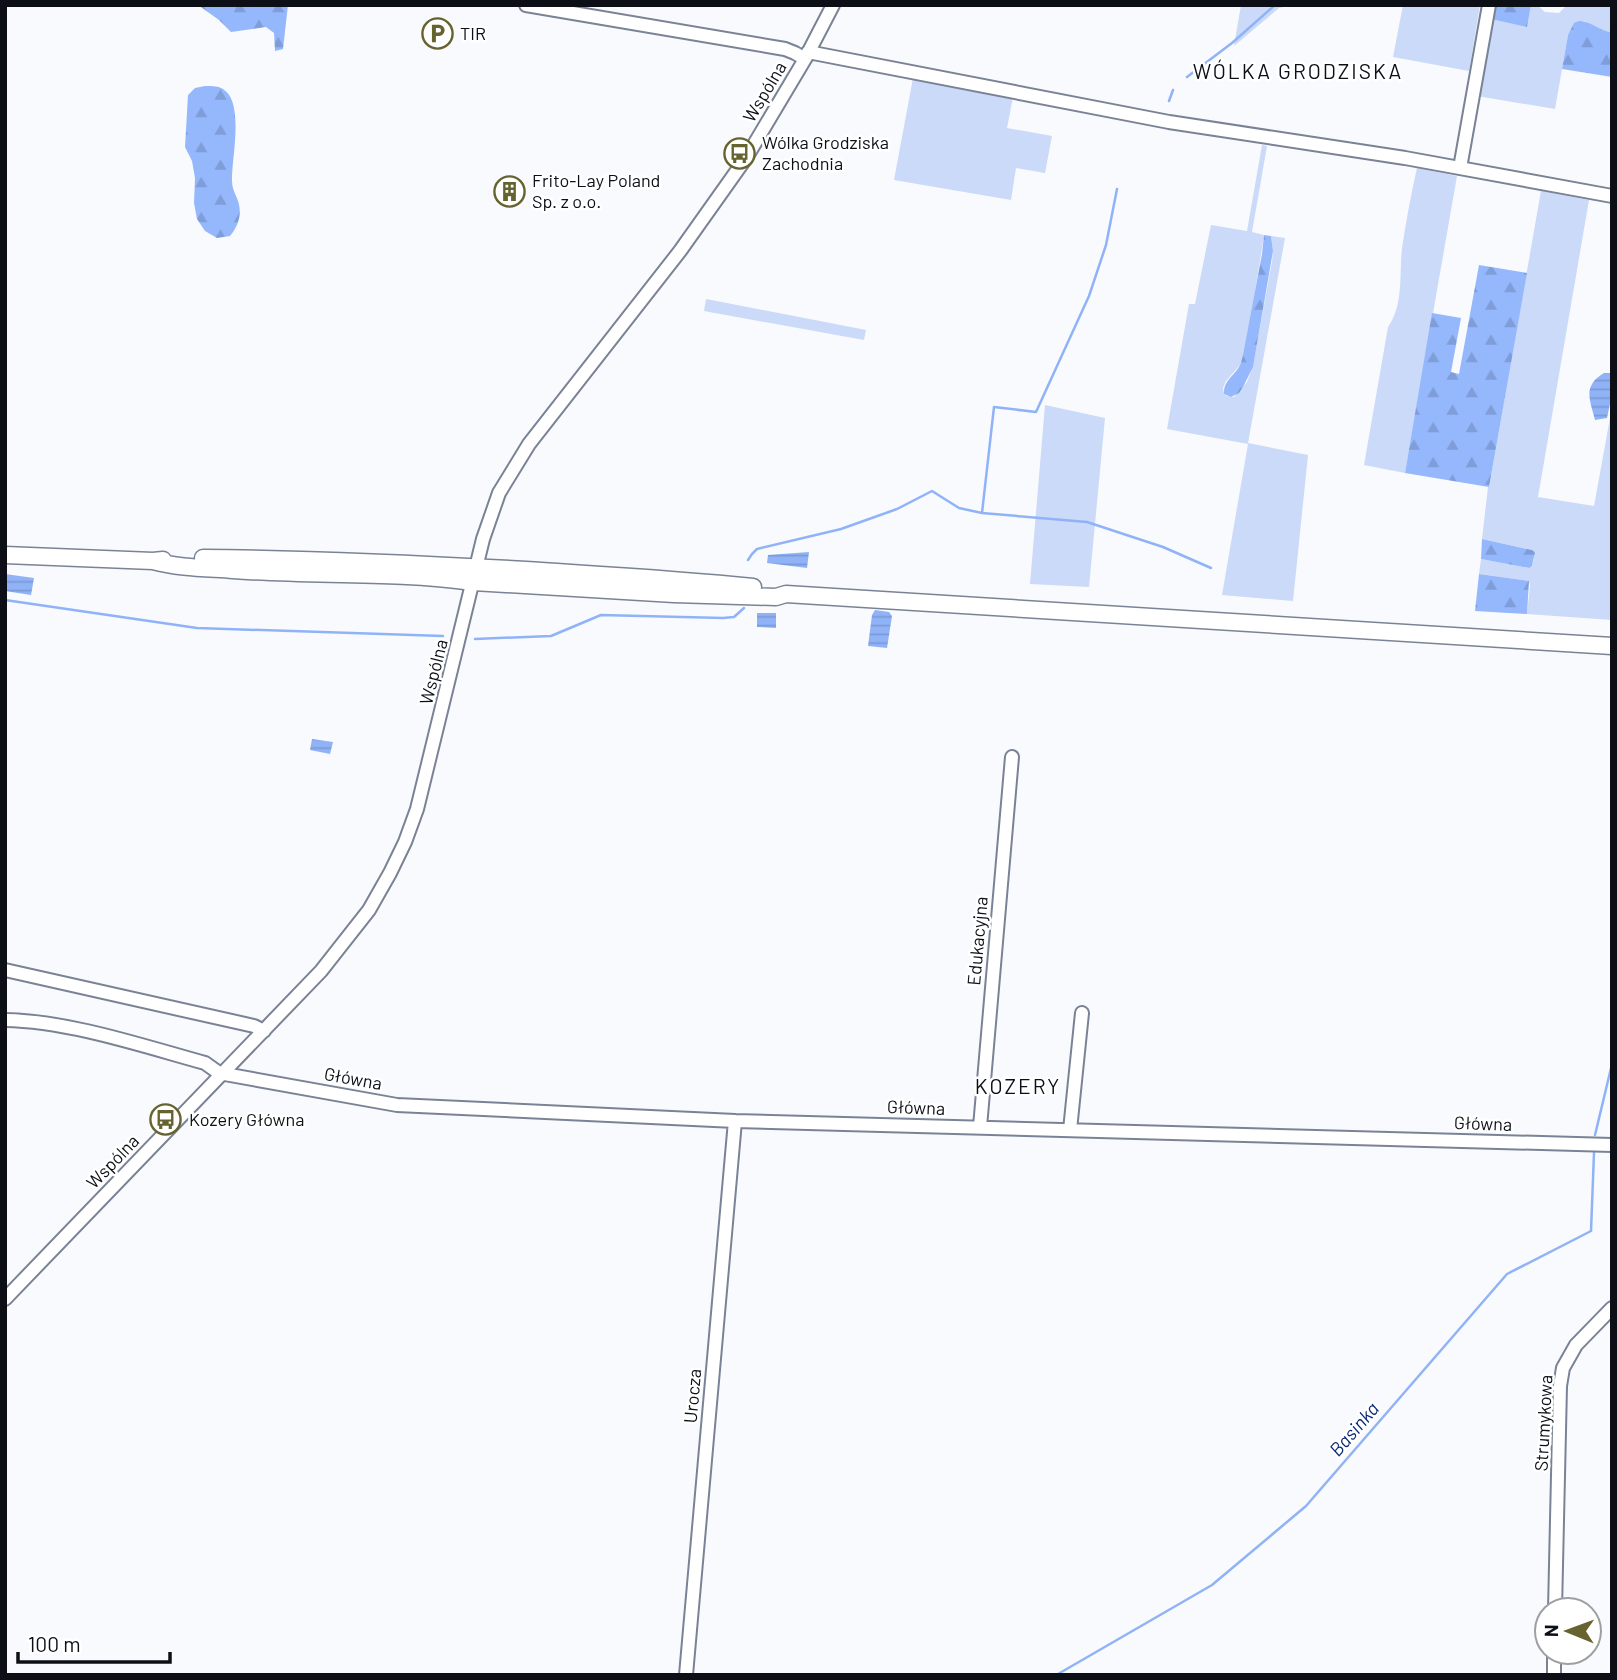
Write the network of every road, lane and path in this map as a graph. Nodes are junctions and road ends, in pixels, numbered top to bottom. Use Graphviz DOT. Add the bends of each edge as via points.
graph roads {
  1 [pos="526,5"];
  2 [pos="833,5"];
  3 [pos="1489,5"];
  4 [pos="807,56"];
  5 [pos="1460,168"];
  6 [pos="1612,196"];
  7 [pos="5,555"];
  8 [pos="475,575"];
  9 [pos="1612,646"];
  10 [pos="1012,757"];
  11 [pos="5,970"];
  12 [pos="1082,1013"];
  13 [pos="5,1020"];
  14 [pos="264,1031"];
  15 [pos="223,1073"];
  16 [pos="735,1121"];
  17 [pos="980,1127"];
  18 [pos="1070,1130"];
  19 [pos="1612,1145"];
  20 [pos="5,1299"];
  21 [pos="1612,1308"];
  22 [pos="1555,1596"];
  23 [pos="686,1675"];
  1 -- 4 [label="street"];
  2 -- 4 [label="street, Wspólna"];
  3 -- 5 [label="street"];
  4 -- 5 [label="street" via="1169,122"];
  4 -- 8 [label="street, Wspólna" via="716,201 509,475 493,507"];
  5 -- 6 [label="street"];
  7 -- 8 [label="main road" via="153,561 278,559"];
  8 -- 9 [label="main road" via="676,579 777,589 786,594"];
  8 -- 14 [label="street, Wspólna" via="418,809 405,842 369,909 345,942"];
  10 -- 17 [label="street, Edukacyjna"];
  11 -- 14 [label="street"];
  12 -- 18 [label="street"];
  13 -- 15 [label="street, Główna" via="79,1030 205,1063"];
  14 -- 15 [label="street, Wspólna"];
  15 -- 16 [label="street, Główna" via="397,1105"];
  15 -- 20 [label="street, Wspólna"];
  16 -- 17 [label="street, Główna"];
  16 -- 23 [label="street, Urocza"];
  17 -- 18 [label="street, Główna"];
  18 -- 19 [label="street, Główna"];
  21 -- 22 [label="street, Strumykowa" via="1576,1345 1563,1368"];
}
